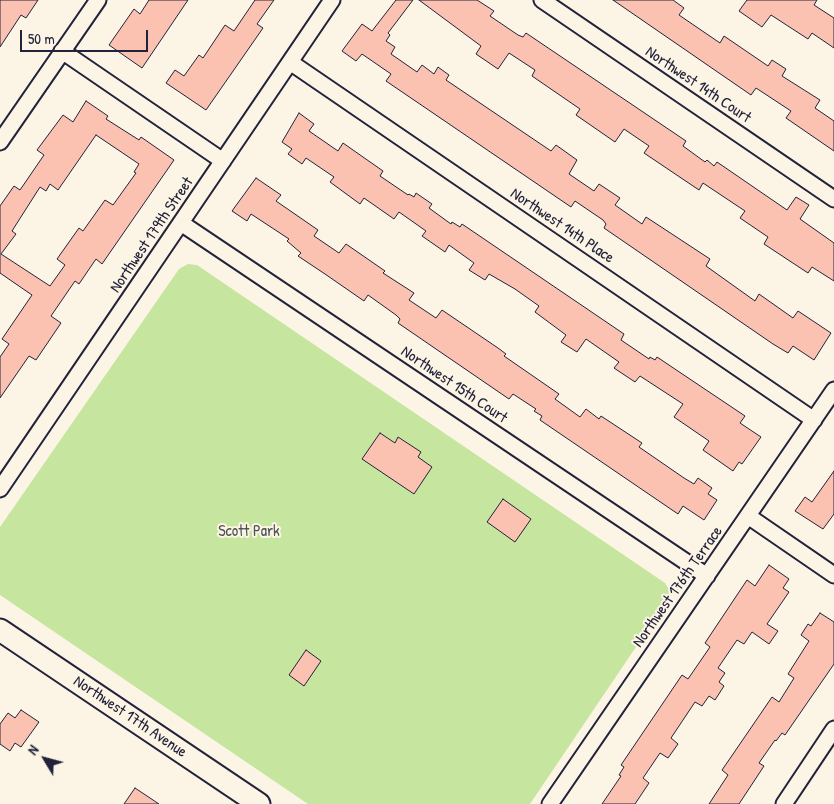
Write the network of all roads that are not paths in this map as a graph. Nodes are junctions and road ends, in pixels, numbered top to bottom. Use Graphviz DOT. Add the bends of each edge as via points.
graph roads {
  1 [pos="98,0"];
  2 [pos="332,0"];
  3 [pos="542,0"];
  4 [pos="62,50"];
  5 [pos="290,62"];
  6 [pos="0,142"];
  7 [pos="223,161"];
  8 [pos="834,199"];
  9 [pos="181,223"];
  10 [pos="834,390"];
  11 [pos="814,420"];
  12 [pos="0,489"];
  13 [pos="748,516"];
  14 [pos="834,574"];
  15 [pos="707,576"];
  16 [pos="0,630"];
  17 [pos="834,729"];
  18 [pos="259,804"];
  19 [pos="550,804"];
  20 [pos="784,804"];
  1 -- 4 [label="street"];
  2 -- 5 [label="street, Northwest 179th Street"];
  3 -- 8 [label="street, Northwest 14th Court"];
  4 -- 6 [label="street"];
  4 -- 7 [label="street"];
  5 -- 7 [label="street, Northwest 179th Street"];
  5 -- 11 [label="street, Northwest 14th Place"];
  7 -- 9 [label="street, Northwest 179th Street"];
  9 -- 12 [label="street, Northwest 179th Street"];
  9 -- 15 [label="street, Northwest 15th Court"];
  10 -- 11 [label="street, Northwest 176th Terrace"];
  11 -- 13 [label="street, Northwest 176th Terrace"];
  13 -- 14 [label="street"];
  13 -- 15 [label="street, Northwest 176th Terrace"];
  15 -- 19 [label="street, Northwest 176th Terrace"];
  16 -- 18 [label="street, Northwest 17th Avenue"];
  17 -- 20 [label="street"];
}
